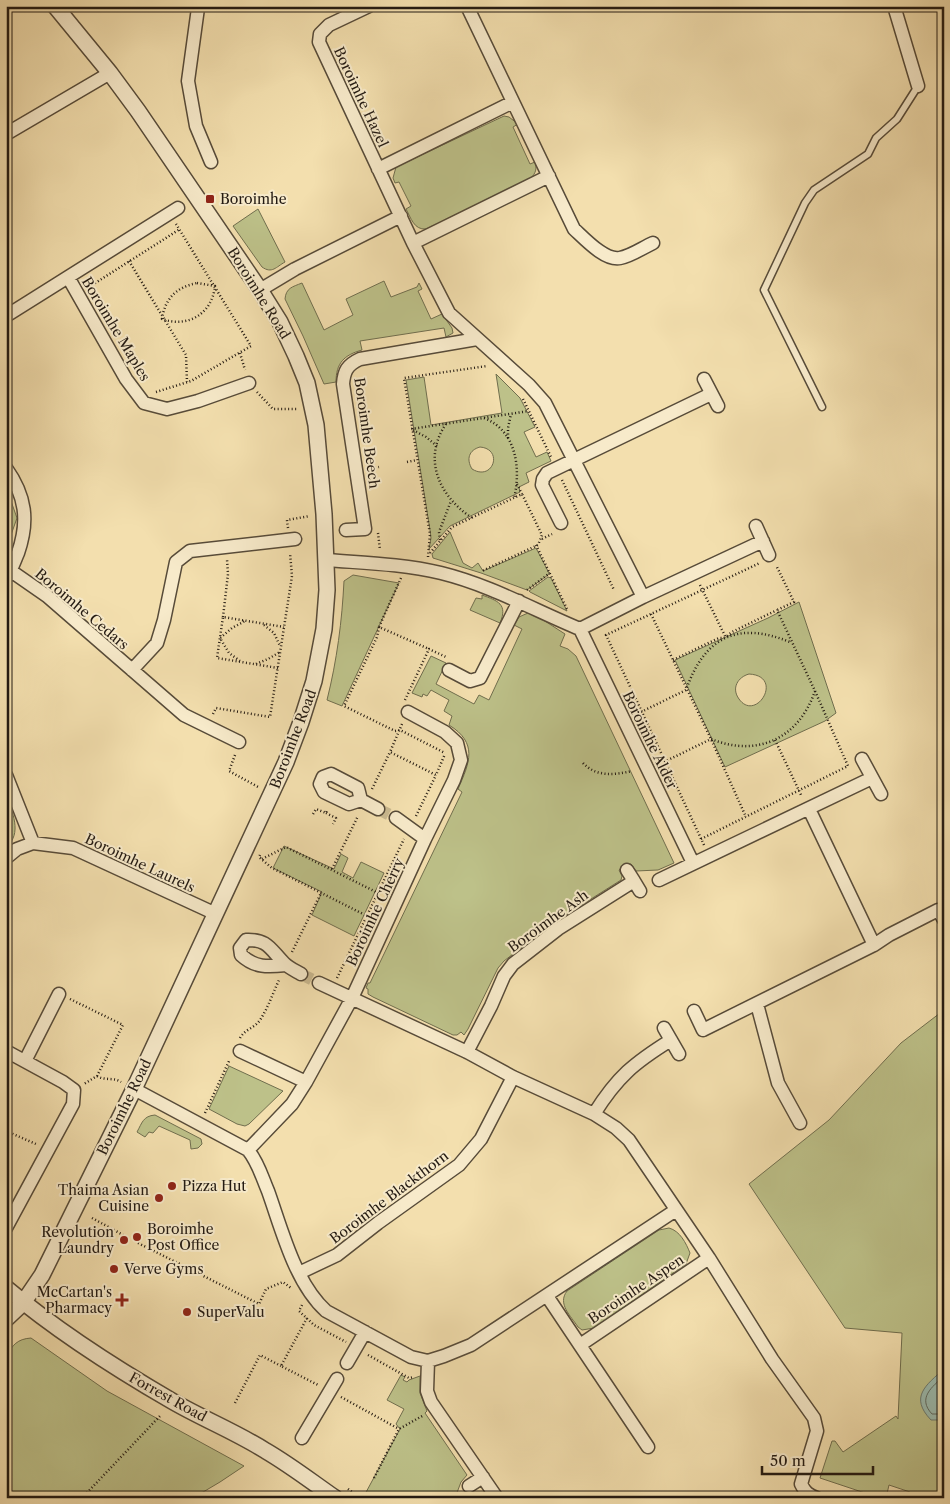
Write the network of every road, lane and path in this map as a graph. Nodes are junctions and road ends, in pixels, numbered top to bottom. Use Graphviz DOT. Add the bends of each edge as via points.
graph roads {
  1 [pos="42,6"];
  2 [pos="54,6"];
  3 [pos="200,6"];
  4 [pos="369,6"];
  5 [pos="467,6"];
  6 [pos="894,6"];
  7 [pos="82,39"];
  8 [pos="110,73"];
  9 [pos="918,86"];
  10 [pos="513,102"];
  11 [pos="6,134"];
  12 [pos="211,162"];
  13 [pos="378,169"];
  14 [pos="550,176"];
  15 [pos="174,210"];
  16 [pos="401,216"];
  17 [pos="180,229"];
  18 [pos="413,243"];
  19 [pos="653,243"];
  20 [pos="128,261"];
  21 [pos="68,277"];
  22 [pos="215,286"];
  23 [pos="260,290"];
  24 [pos="90,295"];
  25 [pos="6,316"];
  26 [pos="162,318"];
  27 [pos="477,339"];
  28 [pos="240,352"];
  29 [pos="491,366"];
  30 [pos="704,379"];
  31 [pos="187,382"];
  32 [pos="250,383"];
  33 [pos="149,394"];
  34 [pos="711,394"];
  35 [pos="522,398"];
  36 [pos="718,406"];
  37 [pos="313,407"];
  38 [pos="822,407"];
  39 [pos="529,411"];
  40 [pos="512,413"];
  41 [pos="483,417"];
  42 [pos="446,424"];
  43 [pos="412,429"];
  44 [pos="508,439"];
  45 [pos="437,446"];
  46 [pos="417,460"];
  47 [pos="575,460"];
  48 [pos="407,462"];
  49 [pos="6,468"];
  50 [pos="556,468"];
  51 [pos="517,483"];
  52 [pos="522,494"];
  53 [pos="514,498"];
  54 [pos="451,501"];
  55 [pos="324,514"];
  56 [pos="472,518"];
  57 [pos="561,523"];
  58 [pos="756,526"];
  59 [pos="346,530"];
  60 [pos="292,539"];
  61 [pos="440,540"];
  62 [pos="763,541"];
  63 [pos="536,545"];
  64 [pos="226,547"];
  65 [pos="373,552"];
  66 [pos="381,552"];
  67 [pos="430,554"];
  68 [pos="431,559"];
  69 [pos="327,560"];
  70 [pos="770,560"];
  71 [pos="402,566"];
  72 [pos="550,573"];
  73 [pos="694,573"];
  74 [pos="9,574"];
  75 [pos="485,576"];
  76 [pos="614,590"];
  77 [pos="703,590"];
  78 [pos="522,596"];
  79 [pos="642,597"];
  80 [pos="561,610"];
  81 [pos="777,610"];
  82 [pos="651,614"];
  83 [pos="223,617"];
  84 [pos="246,621"];
  85 [pos="262,624"];
  86 [pos="284,627"];
  87 [pos="379,627"];
  88 [pos="580,629"];
  89 [pos="220,638"];
  90 [pos="726,638"];
  91 [pos="792,642"];
  92 [pos="281,647"];
  93 [pos="429,650"];
  94 [pos="280,651"];
  95 [pos="672,660"];
  96 [pos="244,663"];
  97 [pos="254,665"];
  98 [pos="278,668"];
  99 [pos="132,670"];
  100 [pos="449,670"];
  101 [pos="686,690"];
  102 [pos="816,691"];
  103 [pos="641,712"];
  104 [pos="407,714"];
  105 [pos="207,726"];
  106 [pos="400,730"];
  107 [pos="711,739"];
  108 [pos="775,740"];
  109 [pos="455,741"];
  110 [pos="239,742"];
  111 [pos="390,752"];
  112 [pos="445,753"];
  113 [pos="862,759"];
  114 [pos="664,762"];
  115 [pos="583,763"];
  116 [pos="632,770"];
  117 [pos="436,774"];
  118 [pos="6,775"];
  119 [pos="872,778"];
  120 [pos="799,790"];
  121 [pos="881,794"];
  122 [pos="272,795"];
  123 [pos="364,799"];
  124 [pos="378,809"];
  125 [pos="809,809"];
  126 [pos="322,812"];
  127 [pos="359,813"];
  128 [pos="313,814"];
  129 [pos="326,814"];
  130 [pos="746,816"];
  131 [pos="396,818"];
  132 [pos="333,824"];
  133 [pos="410,827"];
  134 [pos="425,839"];
  135 [pos="701,839"];
  136 [pos="33,843"];
  137 [pos="709,856"];
  138 [pos="6,858"];
  139 [pos="262,859"];
  140 [pos="693,863"];
  141 [pos="332,869"];
  142 [pos="633,880"];
  143 [pos="659,880"];
  144 [pos="321,893"];
  145 [pos="378,893"];
  146 [pos="216,914"];
  147 [pos="944,920"];
  148 [pos="874,945"];
  149 [pos="292,953"];
  150 [pos="286,965"];
  151 [pos="302,974"];
  152 [pos="319,983"];
  153 [pos="332,989"];
  154 [pos="60,994"];
  155 [pos="352,998"];
  156 [pos="757,1004"];
  157 [pos="694,1011"];
  158 [pos="664,1028"];
  159 [pos="671,1040"];
  160 [pos="6,1051"];
  161 [pos="240,1051"];
  162 [pos="467,1052"];
  163 [pos="679,1054"];
  164 [pos="25,1060"];
  165 [pos="97,1076"];
  166 [pos="513,1076"];
  167 [pos="306,1082"];
  168 [pos="134,1089"];
  169 [pos="74,1090"];
  170 [pos="594,1114"];
  171 [pos="800,1122"];
  172 [pos="6,1131"];
  173 [pos="48,1150"];
  174 [pos="248,1150"];
  175 [pos="676,1210"];
  176 [pos="92,1218"];
  177 [pos="6,1228"];
  178 [pos="125,1236"];
  179 [pos="138,1243"];
  180 [pos="710,1258"];
  181 [pos="299,1273"];
  182 [pos="6,1288"];
  183 [pos="238,1294"];
  184 [pos="547,1296"];
  185 [pos="23,1303"];
  186 [pos="6,1318"];
  187 [pos="365,1332"];
  188 [pos="580,1346"];
  189 [pos="428,1361"];
  190 [pos="347,1363"];
  191 [pos="281,1366"];
  192 [pos="337,1379"];
  193 [pos="235,1402"];
  194 [pos="160,1416"];
  195 [pos="302,1438"];
  196 [pos="648,1447"];
  197 [pos="483,1478"];
  198 [pos="469,1486"];
  199 [pos="82,1498"];
  200 [pos="335,1498"];
  201 [pos="497,1498"];
  202 [pos="816,1498"];
  1 -- 7 [label="street, Boroimhe Road"];
  2 -- 7 [label="street, Boroimhe Road"];
  3 -- 12 [label="street" via="188,81 196,126"];
  4 -- 13 [label="street, Boroimhe Hazel" via="329,25 320,34 320,42"];
  5 -- 10 [label="street"];
  6 -- 9 [label="street"];
  7 -- 8 [label="street, Boroimhe Road"];
  8 -- 11 [label="street"];
  8 -- 23 [label="street, Boroimhe Road"];
  9 -- 38 [label="lane" via="897,119 876,138 868,154 814,190 764,290"];
  10 -- 13 [label="street, Boroimhe Hazel"];
  10 -- 14 [label="street"];
  13 -- 16 [label="street, Boroimhe Hazel"];
  14 -- 18 [label="street"];
  14 -- 19 [label="street" via="574,229 608,257 617,259"];
  15 -- 17 [label="path"];
  15 -- 21 [label="street, Boroimhe Maples"];
  16 -- 18 [label="street, Boroimhe Hazel"];
  16 -- 23 [label="street"];
  17 -- 20 [label="path"];
  17 -- 22 [label="path"];
  18 -- 27 [label="street, Boroimhe Hazel" via="449,313"];
  20 -- 24 [label="path" via="89,286"];
  20 -- 26 [label="path"];
  21 -- 25 [label="street, Boroimhe Maples"];
  21 -- 32 [label="street, Boroimhe Maples" via="126,379 144,403 166,409"];
  22 -- 26 [label="path" via="197,283 180,289 167,301"];
  22 -- 26 [label="path" via="212,301 198,317 176,322"];
  22 -- 28 [label="path" via="251,346"];
  23 -- 37 [label="street, Boroimhe Road" via="296,356"];
  26 -- 31 [label="path" via="186,355"];
  27 -- 47 [label="street" via="545,403"];
  27 -- 59 [label="street, Boroimhe Beech" via="360,359 343,373 342,384 365,528"];
  28 -- 31 [label="path"];
  28 -- 32 [label="path"];
  29 -- 43 [label="path" via="404,378"];
  30 -- 34 [label="street"];
  31 -- 33 [label="path"];
  32 -- 37 [label="path" via="273,409"];
  34 -- 36 [label="street"];
  34 -- 47 [label="street"];
  35 -- 39 [label="path"];
  37 -- 55 [label="street, Boroimhe Road"];
  39 -- 40 [label="path"];
  39 -- 50 [label="path"];
  40 -- 41 [label="path"];
  40 -- 44 [label="path"];
  41 -- 42 [label="path"];
  41 -- 44 [label="path"];
  42 -- 43 [label="path"];
  42 -- 45 [label="path"];
  43 -- 45 [label="path"];
  43 -- 46 [label="path"];
  44 -- 51 [label="path" via="518,466"];
  45 -- 54 [label="path" via="437,474"];
  46 -- 48 [label="path"];
  46 -- 67 [label="path" via="430,534"];
  47 -- 50 [label="street"];
  47 -- 79 [label="street"];
  49 -- 74 [label="street" via="24,505 25,525"];
  50 -- 57 [label="street" via="547,473 542,485"];
  50 -- 76 [label="path"];
  51 -- 52 [label="path"];
  51 -- 53 [label="path"];
  52 -- 53 [label="path"];
  52 -- 63 [label="path" via="542,535"];
  53 -- 56 [label="path"];
  54 -- 56 [label="path"];
  54 -- 61 [label="path" via="439,532"];
  55 -- 60 [label="path" via="287,520"];
  55 -- 69 [label="street, Boroimhe Road"];
  56 -- 61 [label="path" via="452,527"];
  58 -- 62 [label="street"];
  60 -- 64 [label="street, Boroimhe Cedars"];
  60 -- 86 [label="path" via="292,576"];
  61 -- 67 [label="path"];
  62 -- 70 [label="street"];
  62 -- 73 [label="street"];
  63 -- 72 [label="path"];
  63 -- 75 [label="path" via="476,573"];
  64 -- 83 [label="path" via="228,574"];
  64 -- 99 [label="street, Boroimhe Cedars" via="190,551 176,562 157,642"];
  65 -- 66 [label="path"];
  67 -- 68 [label="path" via="427,559"];
  69 -- 71 [label="street"];
  69 -- 122 [label="street, Boroimhe Road" via="324,629 314,681 302,722"];
  70 -- 77 [label="path"];
  70 -- 81 [label="path" via="794,602"];
  71 -- 78 [label="street" via="442,573"];
  71 -- 87 [label="path" via="401,581"];
  72 -- 78 [label="path"];
  72 -- 80 [label="path" via="570,615"];
  73 -- 77 [label="path"];
  73 -- 79 [label="street"];
  74 -- 99 [label="street, Boroimhe Cedars" via="47,596"];
  77 -- 82 [label="path"];
  77 -- 90 [label="path"];
  78 -- 88 [label="street"];
  78 -- 100 [label="street" via="480,678 470,681"];
  79 -- 88 [label="street"];
  81 -- 90 [label="path"];
  81 -- 91 [label="path"];
  82 -- 95 [label="path"];
  82 -- 103 [label="path" via="606,635"];
  83 -- 84 [label="path"];
  83 -- 89 [label="path"];
  84 -- 85 [label="path"];
  84 -- 89 [label="path"];
  85 -- 86 [label="path"];
  85 -- 92 [label="path" via="274,633"];
  86 -- 92 [label="path"];
  87 -- 93 [label="path"];
  87 -- 106 [label="path" via="344,706 395,731"];
  88 -- 140 [label="street, Boroimhe Alder"];
  89 -- 96 [label="path" via="229,652"];
  89 -- 96 [label="path" via="217,658"];
  90 -- 91 [label="path" via="738,633 759,633"];
  90 -- 95 [label="path" via="719,638"];
  90 -- 101 [label="path" via="717,642 700,659"];
  91 -- 102 [label="path"];
  92 -- 94 [label="path"];
  93 -- 100 [label="path" via="453,660"];
  93 -- 104 [label="path" via="398,714"];
  94 -- 97 [label="path"];
  94 -- 98 [label="path"];
  95 -- 101 [label="path"];
  96 -- 97 [label="path"];
  97 -- 98 [label="path"];
  98 -- 105 [label="path" via="270,718 216,708"];
  99 -- 105 [label="street, Boroimhe Cedars" via="184,715"];
  101 -- 103 [label="path"];
  101 -- 107 [label="path"];
  102 -- 108 [label="path" via="797,724"];
  102 -- 120 [label="path" via="848,766"];
  103 -- 114 [label="path"];
  104 -- 106 [label="path"];
  104 -- 109 [label="street" via="445,732"];
  105 -- 110 [label="street, Boroimhe Cedars"];
  106 -- 111 [label="path"];
  106 -- 112 [label="path"];
  107 -- 108 [label="path" via="744,747"];
  107 -- 114 [label="path"];
  107 -- 130 [label="path"];
  108 -- 120 [label="path"];
  109 -- 112 [label="path"];
  109 -- 134 [label="street, Boroimhe Cherry" via="461,760"];
  110 -- 122 [label="path" via="229,771"];
  111 -- 117 [label="path"];
  111 -- 123 [label="path"];
  112 -- 117 [label="path"];
  113 -- 119 [label="street"];
  114 -- 135 [label="path"];
  115 -- 116 [label="path" via="594,772 606,774"];
  117 -- 133 [label="path"];
  118 -- 136 [label="street"];
  119 -- 121 [label="street"];
  119 -- 125 [label="street"];
  120 -- 125 [label="path"];
  120 -- 130 [label="path"];
  122 -- 146 [label="street, Boroimhe Road"];
  123 -- 124 [label="street"];
  125 -- 137 [label="street"];
  125 -- 148 [label="street"];
  126 -- 128 [label="path" via="316,809"];
  127 -- 141 [label="path"];
  129 -- 132 [label="path" via="336,818"];
  130 -- 135 [label="path"];
  131 -- 133 [label="street"];
  133 -- 134 [label="street"];
  133 -- 145 [label="path"];
  134 -- 155 [label="street, Boroimhe Cherry"];
  135 -- 137 [label="path"];
  136 -- 138 [label="street"];
  136 -- 146 [label="street, Boroimhe Laurels" via="73,848"];
  137 -- 140 [label="street"];
  139 -- 141 [label="path" via="286,847"];
  140 -- 143 [label="street"];
  141 -- 145 [label="path"];
  142 -- 162 [label="street, Boroimhe Ash" via="558,929 514,964 504,976"];
  144 -- 149 [label="path"];
  145 -- 153 [label="path"];
  146 -- 168 [label="street, Boroimhe Road"];
  147 -- 148 [label="street" via="938,910"];
  148 -- 156 [label="street"];
  150 -- 151 [label="street"];
  152 -- 153 [label="street"];
  153 -- 155 [label="street"];
  154 -- 164 [label="street"];
  154 -- 165 [label="path" via="123,1025"];
  155 -- 162 [label="street"];
  155 -- 167 [label="street, Boroimhe Cherry"];
  156 -- 157 [label="street" via="702,1030"];
  156 -- 171 [label="street" via="778,1083"];
  158 -- 159 [label="street"];
  159 -- 163 [label="street"];
  159 -- 170 [label="street" via="622,1075"];
  160 -- 164 [label="street"];
  161 -- 167 [label="street"];
  162 -- 166 [label="street"];
  164 -- 169 [label="street"];
  165 -- 168 [label="path" via="116,1079"];
  165 -- 169 [label="path"];
  166 -- 170 [label="street"];
  166 -- 181 [label="street, Boroimhe Blackthorn" via="481,1140 458,1165 337,1255"];
  167 -- 174 [label="street, Boroimhe Cherry" via="292,1104"];
  168 -- 174 [label="street"];
  168 -- 185 [label="street, Boroimhe Road" via="42,1275"];
  169 -- 173 [label="street" via="73,1104"];
  170 -- 175 [label="street" via="629,1140"];
  172 -- 173 [label="path"];
  173 -- 177 [label="street"];
  174 -- 181 [label="street" via="258,1166"];
  175 -- 180 [label="street"];
  175 -- 184 [label="street"];
  176 -- 178 [label="path"];
  179 -- 183 [label="path"];
  180 -- 188 [label="street, Boroimhe Aspen"];
  180 -- 202 [label="street" via="772,1359 817,1424 801,1484 809,1496"];
  181 -- 187 [label="street" via="316,1302 326,1311"];
  182 -- 185 [label="street, Forrest Road"];
  184 -- 188 [label="street"];
  184 -- 189 [label="street" via="471,1345"];
  185 -- 186 [label="street, Boroimhe Road"];
  185 -- 200 [label="street, Forrest Road" via="108,1363 268,1452"];
  187 -- 189 [label="street" via="411,1357"];
  187 -- 190 [label="street"];
  188 -- 196 [label="street"];
  189 -- 197 [label="street" via="427,1391 431,1402"];
  191 -- 193 [label="path" via="260,1355"];
  192 -- 195 [label="street"];
  194 -- 199 [label="path"];
  197 -- 198 [label="street"];
  197 -- 201 [label="street"];
}
